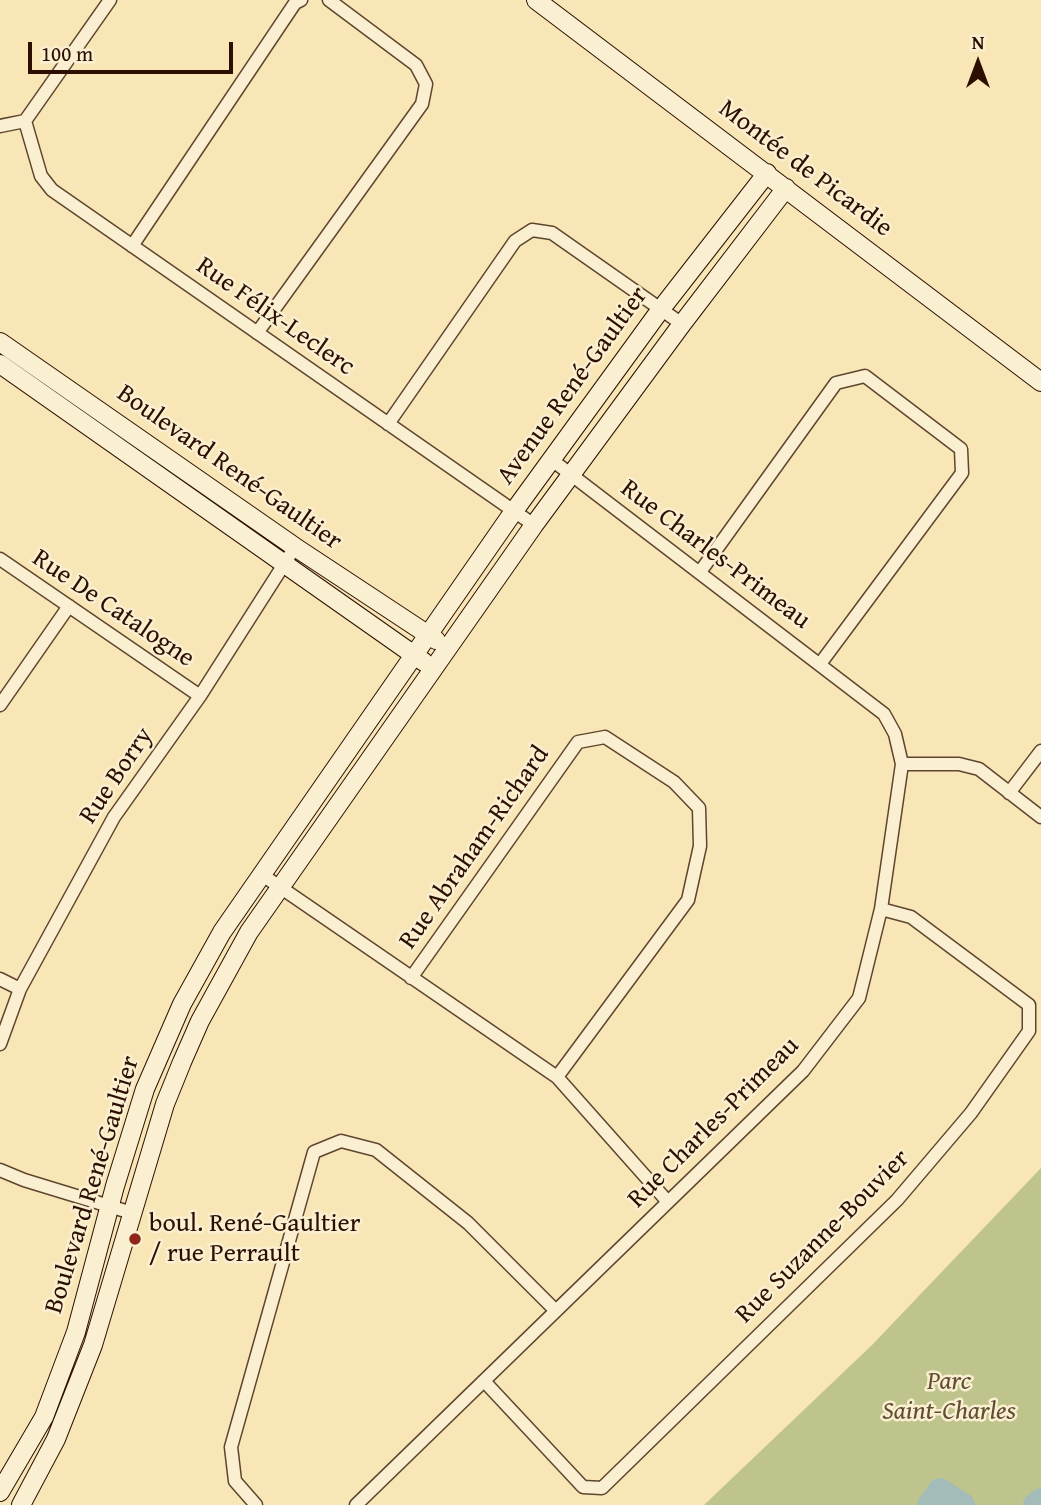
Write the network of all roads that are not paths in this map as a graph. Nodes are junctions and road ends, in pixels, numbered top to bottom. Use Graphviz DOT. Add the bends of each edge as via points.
graph roads {
  1 [pos="110,0"];
  2 [pos="301,0"];
  3 [pos="329,0"];
  4 [pos="536,0"];
  5 [pos="25,121"];
  6 [pos="0,127"];
  7 [pos="767,173"];
  8 [pos="786,188"];
  9 [pos="132,246"];
  10 [pos="661,309"];
  11 [pos="682,324"];
  12 [pos="257,333"];
  13 [pos="0,342"];
  14 [pos="0,364"];
  15 [pos="1041,382"];
  16 [pos="388,424"];
  17 [pos="552,460"];
  18 [pos="572,474"];
  19 [pos="514,511"];
  20 [pos="534,525"];
  21 [pos="295,547"];
  22 [pos="0,559"];
  23 [pos="285,563"];
  24 [pos="700,572"];
  25 [pos="69,606"];
  26 [pos="429,635"];
  27 [pos="448,648"];
  28 [pos="415,656"];
  29 [pos="820,664"];
  30 [pos="433,668"];
  31 [pos="200,696"];
  32 [pos="0,705"];
  33 [pos="1041,751"];
  34 [pos="902,764"];
  35 [pos="1009,793"];
  36 [pos="1041,817"];
  37 [pos="261,874"];
  38 [pos="280,887"];
  39 [pos="881,909"];
  40 [pos="411,978"];
  41 [pos="0,979"];
  42 [pos="20,989"];
  43 [pos="0,1044"];
  44 [pos="557,1077"];
  45 [pos="0,1170"];
  46 [pos="668,1202"];
  47 [pos="110,1206"];
  48 [pos="132,1213"];
  49 [pos="556,1311"];
  50 [pos="484,1381"];
  51 [pos="0,1492"];
  52 [pos="368,1494"];
  53 [pos="21,1505"];
  54 [pos="256,1505"];
  55 [pos="356,1505"];
  56 [pos="378,1505"];
  1 -- 5 [label="street"];
  2 -- 9 [label="street"];
  3 -- 12 [label="street" via="416,65 426,84 422,104"];
  4 -- 7 [label="street, Montée de Picardie"];
  5 -- 6 [label="street"];
  5 -- 9 [label="street, Rue Félix-Leclerc" via="41,176 51,190"];
  7 -- 8 [label="street, Montée de Picardie"];
  7 -- 10 [label="street, Avenue René-Gaultier"];
  8 -- 11 [label="street, Avenue René-Gaultier"];
  8 -- 15 [label="street, Montée de Picardie"];
  9 -- 12 [label="street, Rue Félix-Leclerc"];
  10 -- 11 [label="street"];
  10 -- 16 [label="street" via="552,233 532,230 514,240"];
  10 -- 17 [label="street, Avenue René-Gaultier"];
  11 -- 18 [label="street, Avenue René-Gaultier"];
  12 -- 16 [label="street, Rue Félix-Leclerc"];
  13 -- 21 [label="street, Boulevard René-Gaultier"];
  14 -- 23 [label="street, Boulevard René-Gaultier"];
  16 -- 19 [label="street, Rue Félix-Leclerc"];
  17 -- 18 [label="street, Rue Charles-Primeau"];
  17 -- 19 [label="street, Avenue René-Gaultier"];
  18 -- 20 [label="street, Avenue René-Gaultier"];
  18 -- 24 [label="street, Rue Charles-Primeau"];
  19 -- 20 [label="street, Rue Félix-Leclerc"];
  19 -- 26 [label="street, Avenue René-Gaultier"];
  20 -- 27 [label="street, Avenue René-Gaultier"];
  21 -- 23 [label="street, Rue Borry"];
  21 -- 26 [label="street, Boulevard René-Gaultier"];
  22 -- 25 [label="street, Rue De Catalogne"];
  23 -- 28 [label="street, Boulevard René-Gaultier"];
  23 -- 31 [label="street, Rue Borry"];
  24 -- 29 [label="street, Rue Charles-Primeau"];
  24 -- 29 [label="street" via="836,383 865,376 961,449 962,473"];
  25 -- 31 [label="street, Rue De Catalogne"];
  25 -- 32 [label="street"];
  26 -- 27 [label="street, Boulevard René-Gaultier"];
  26 -- 28 [label="street, Boulevard René-Gaultier"];
  27 -- 30 [label="street, Boulevard René-Gaultier"];
  28 -- 30 [label="street, Boulevard René-Gaultier"];
  28 -- 37 [label="street, Boulevard René-Gaultier"];
  29 -- 34 [label="street, Rue Charles-Primeau" via="884,713"];
  30 -- 38 [label="street, Boulevard René-Gaultier"];
  31 -- 42 [label="street, Rue Borry" via="114,817"];
  33 -- 35 [label="street"];
  34 -- 35 [label="street" via="959,764 979,769"];
  34 -- 39 [label="street, Rue Charles-Primeau"];
  35 -- 36 [label="street"];
  37 -- 38 [label="street"];
  37 -- 47 [label="street, Boulevard René-Gaultier" via="182,1004 145,1089"];
  38 -- 40 [label="street"];
  38 -- 48 [label="street, Boulevard René-Gaultier" via="249,932 200,1021 165,1104"];
  39 -- 46 [label="street, Rue Charles-Primeau" via="859,998 803,1071"];
  39 -- 50 [label="street, Rue Suzanne-Bouvier" via="912,917 1029,1006 1029,1031 971,1113 905,1191 602,1488 583,1487"];
  40 -- 44 [label="street"];
  40 -- 44 [label="street, Rue Abraham-Richard" via="578,742 606,737 674,782 699,808 700,846 688,900"];
  41 -- 42 [label="street"];
  42 -- 43 [label="street, Rue Borry"];
  44 -- 46 [label="street"];
  45 -- 47 [label="street"];
  46 -- 49 [label="street, Rue Charles-Primeau"];
  47 -- 48 [label="street"];
  47 -- 51 [label="street, Boulevard René-Gaultier" via="75,1332 44,1417"];
  48 -- 53 [label="street, Boulevard René-Gaultier" via="93,1345 56,1439"];
  49 -- 50 [label="street, Rue Charles-Primeau"];
  49 -- 54 [label="street" via="468,1223 376,1150 341,1141 314,1153 231,1447 234,1481"];
  50 -- 52 [label="street, Rue Charles-Primeau"];
  52 -- 55 [label="street, Rue Charles-Primeau"];
  52 -- 56 [label="street"];
}
